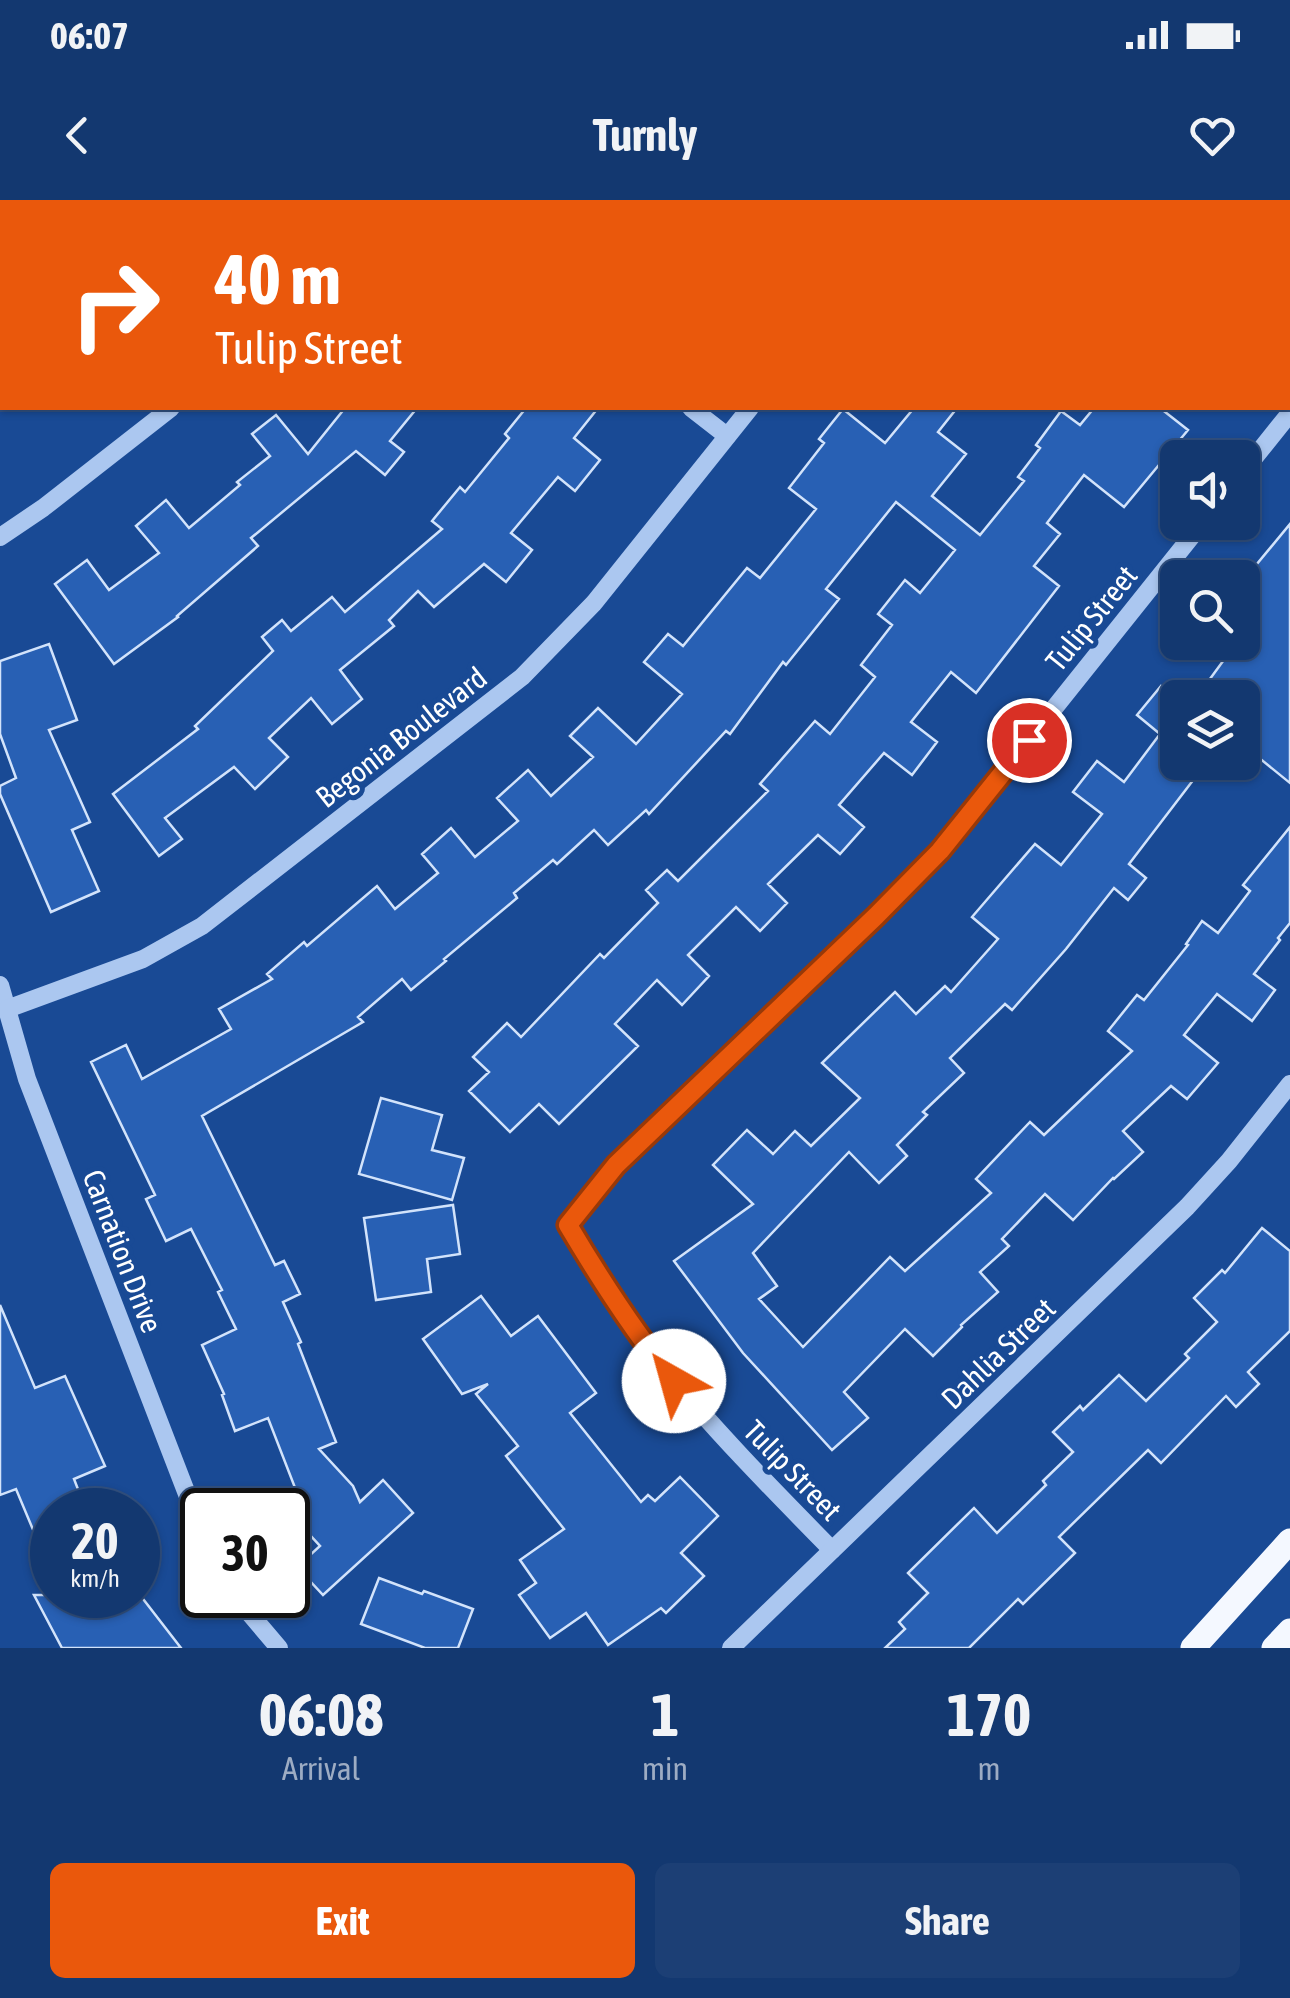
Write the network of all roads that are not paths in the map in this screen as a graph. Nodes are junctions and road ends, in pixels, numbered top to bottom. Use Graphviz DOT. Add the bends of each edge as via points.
graph roads {
  1 [pos="168,410"];
  2 [pos="694,410"];
  3 [pos="748,410"];
  4 [pos="1290,413"];
  5 [pos="727,436"];
  6 [pos="1260,450"];
  7 [pos="0,537"];
  8 [pos="1189,540"];
  9 [pos="0,986"];
  10 [pos="7,1009"];
  11 [pos="1290,1084"];
  12 [pos="185,1488"];
  13 [pos="1290,1542"];
  14 [pos="832,1550"];
  15 [pos="254,1618"];
  16 [pos="1290,1631"];
  17 [pos="279,1648"];
  18 [pos="731,1648"];
  19 [pos="1193,1648"];
  20 [pos="1274,1648"];
  1 -- 7 [label="street"];
  2 -- 5 [label="street"];
  3 -- 5 [label="street, Begonia Boulevard"];
  4 -- 6 [label="street"];
  5 -- 10 [label="street, Begonia Boulevard" via="594,604 522,678 202,926 143,959"];
  8 -- 14 [label="street, Tulip Street" via="940,851 616,1165 568,1225 654,1356"];
  9 -- 10 [label="street, Carnation Drive"];
  10 -- 12 [label="street, Carnation Drive"];
  11 -- 14 [label="street, Dahlia Street" via="1187,1207"];
  13 -- 19 [label="main road"];
  14 -- 18 [label="street, Dahlia Street"];
  15 -- 17 [label="street"];
  16 -- 20 [label="main road"];
}
